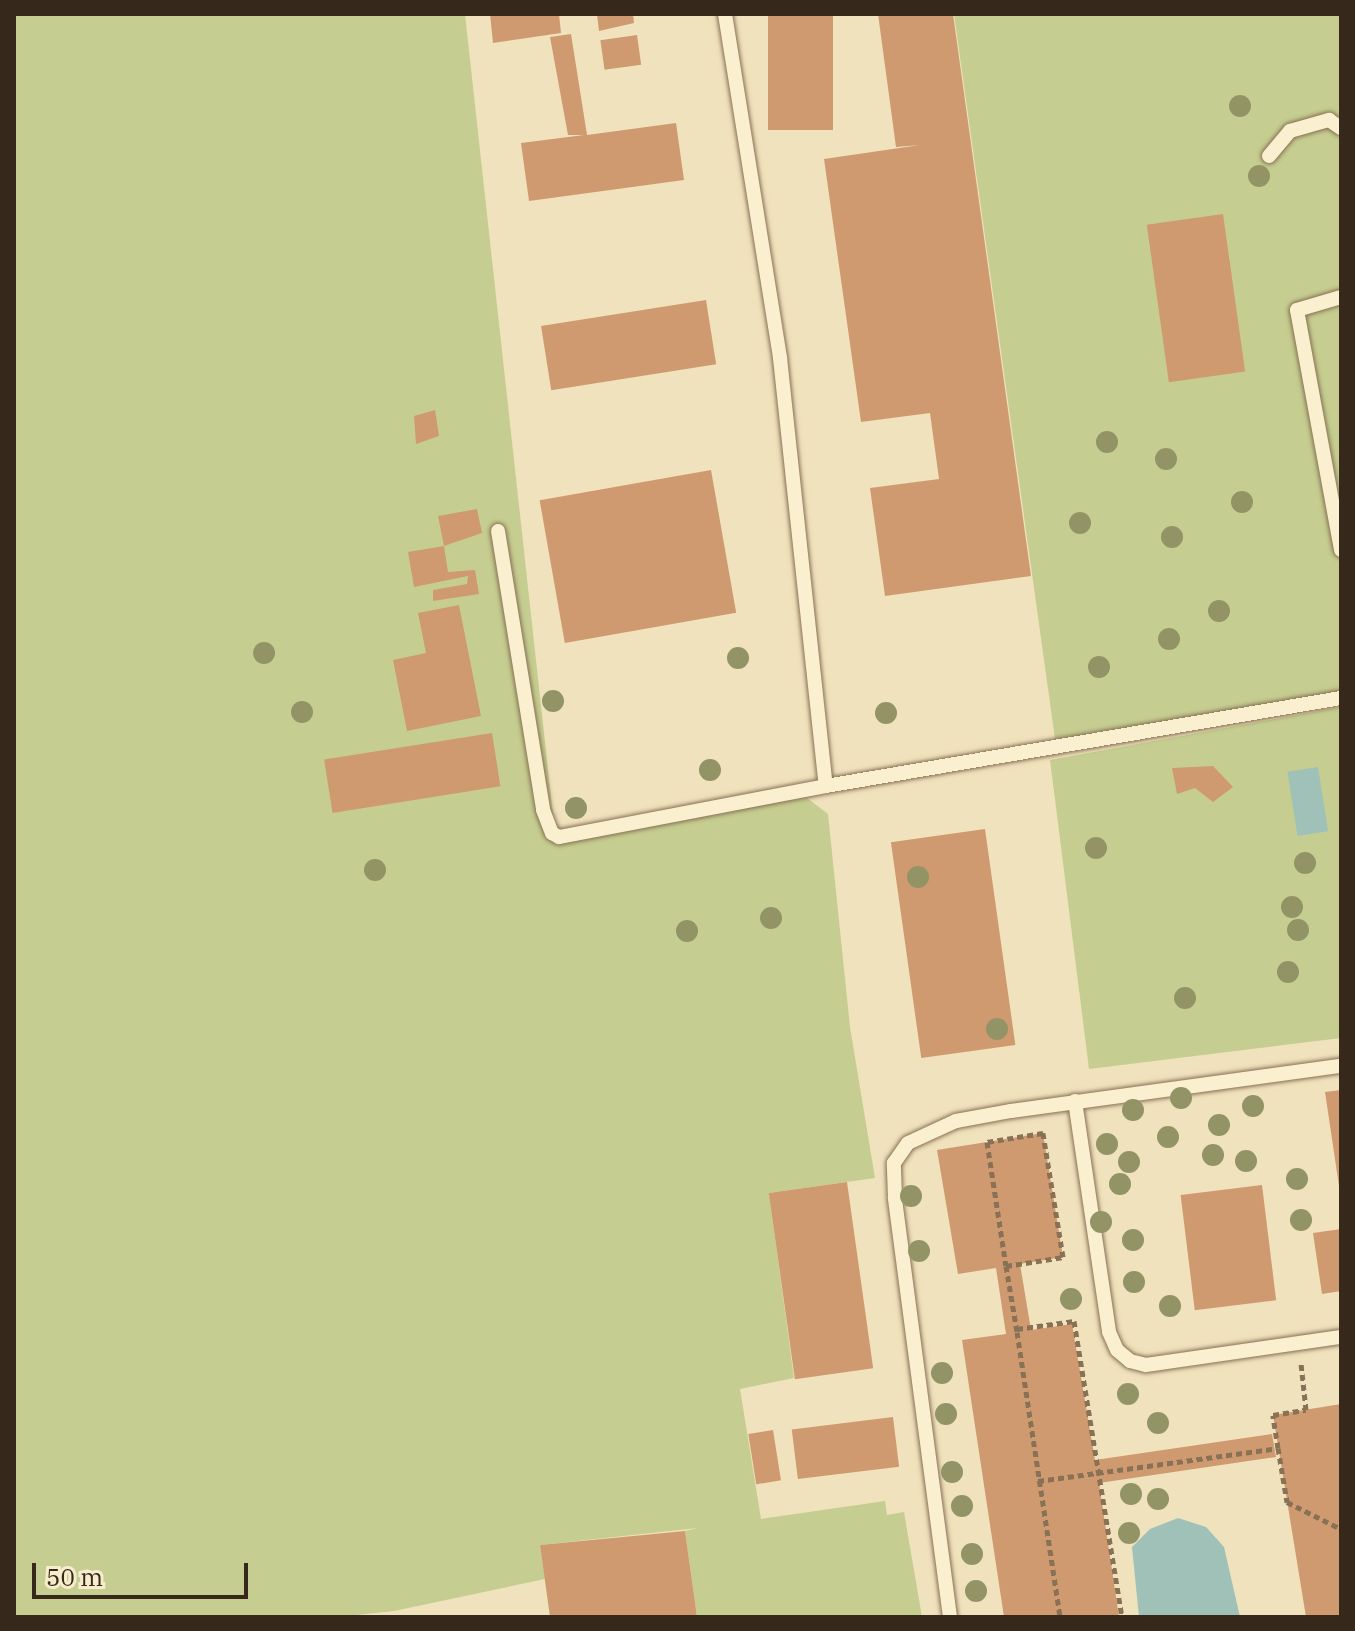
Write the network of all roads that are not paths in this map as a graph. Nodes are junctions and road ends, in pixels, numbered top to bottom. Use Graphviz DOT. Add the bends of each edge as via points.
graph roads {
  1 [pos="725,14"];
  2 [pos="1341,128"];
  3 [pos="1269,156"];
  4 [pos="1341,297"];
  5 [pos="498,531"];
  6 [pos="1341,550"];
  7 [pos="1341,698"];
  8 [pos="826,786"];
  9 [pos="1341,1066"];
  10 [pos="1075,1101"];
  11 [pos="1341,1337"];
  12 [pos="950,1617"];
  1 -- 8 [label="lane" via="780,358"];
  2 -- 3 [label="lane" via="1329,120 1290,131"];
  4 -- 6 [label="lane" via="1297,310"];
  5 -- 8 [label="lane" via="543,810 552,833 559,837"];
  7 -- 8 [label="lane"];
  9 -- 10 [label="lane"];
  10 -- 11 [label="lane" via="1109,1332 1117,1350 1146,1365"];
  10 -- 12 [label="lane" via="956,1121 908,1143 894,1163"];
}
